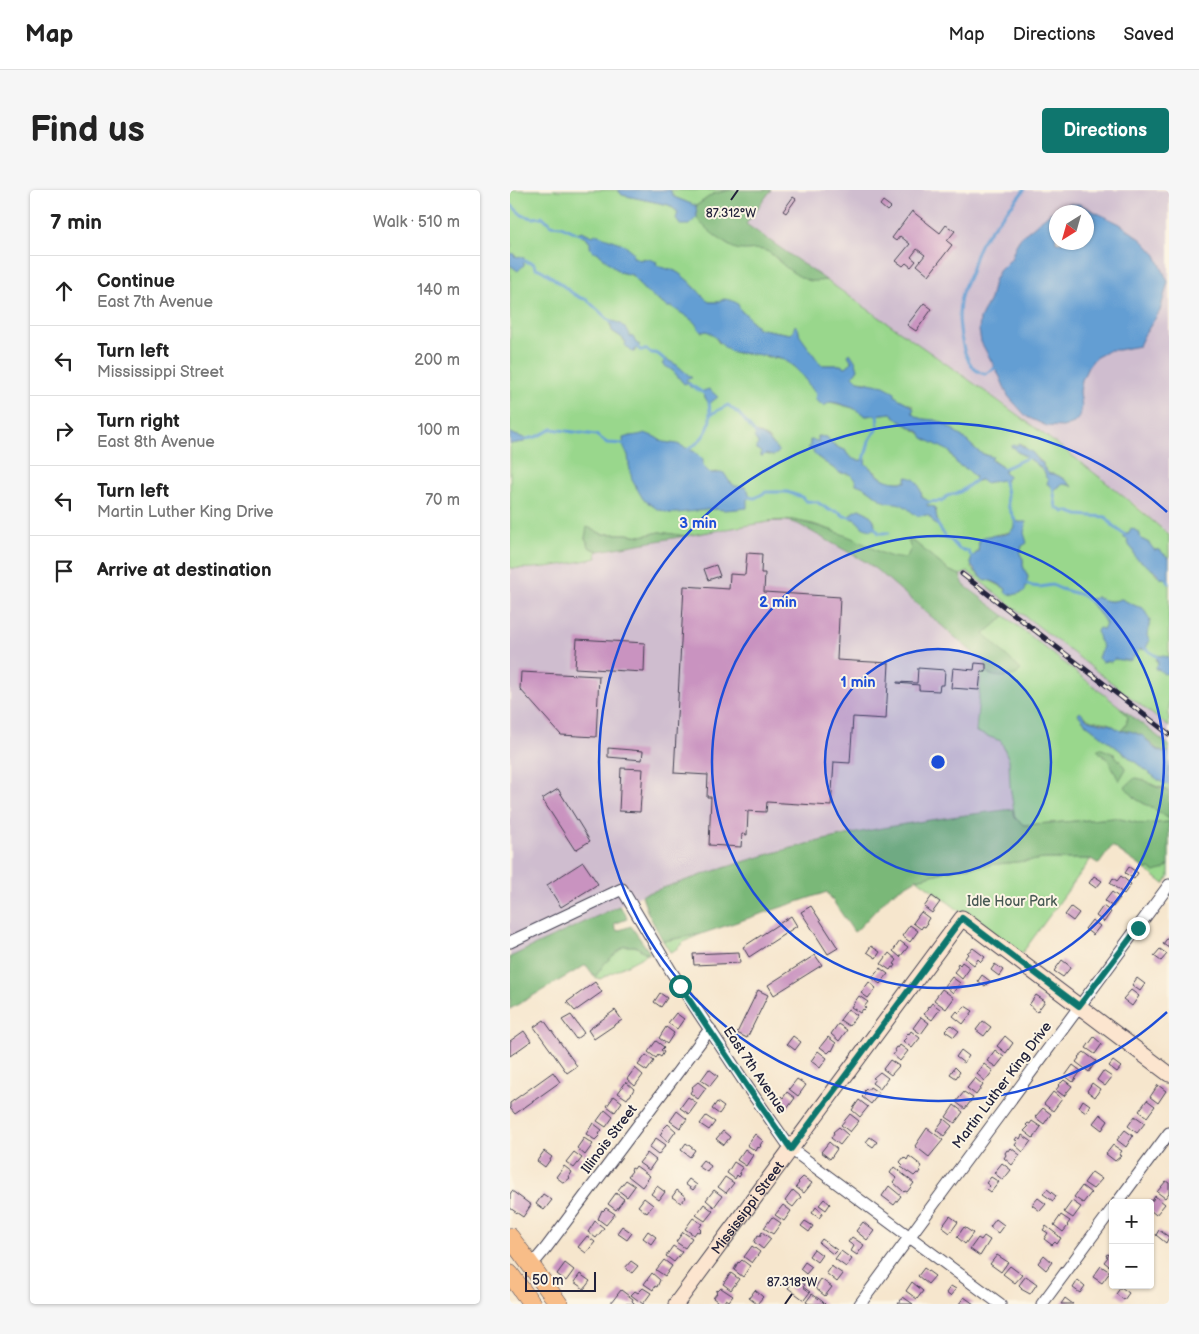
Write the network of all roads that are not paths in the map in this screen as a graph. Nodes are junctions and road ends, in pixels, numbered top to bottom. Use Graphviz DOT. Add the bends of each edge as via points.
graph roads {
  1 [pos="1169,885"];
  2 [pos="510,942"];
  3 [pos="1079,1006"];
  4 [pos="710,1029"];
  5 [pos="1169,1074"];
  6 [pos="1169,1133"];
  7 [pos="791,1149"];
  8 [pos="1120,1199"];
  9 [pos="1109,1213"];
  10 [pos="510,1237"];
  11 [pos="910,1237"];
  12 [pos="531,1266"];
  13 [pos="510,1274"];
  14 [pos="532,1304"];
  15 [pos="559,1304"];
  16 [pos="676,1304"];
  17 [pos="860,1304"];
  18 [pos="1000,1304"];
  19 [pos="1042,1304"];
  1 -- 3 [label="street, Martin Luther King Drive"];
  2 -- 4 [label="street, East 7th Avenue" via="622,889 671,972"];
  3 -- 5 [label="street"];
  3 -- 7 [label="street, Mississippi Street" via="962,918"];
  3 -- 11 [label="street, Martin Luther King Drive"];
  4 -- 7 [label="street, East 7th Avenue"];
  4 -- 12 [label="street, Illinois Street"];
  6 -- 8 [label="street"];
  7 -- 11 [label="street, East 7th Avenue"];
  7 -- 16 [label="street, Mississippi Street"];
  9 -- 19 [label="street"];
  10 -- 12 [label="main road"];
  11 -- 17 [label="street, Martin Luther King Drive"];
  11 -- 18 [label="street, East 7th Avenue"];
  12 -- 15 [label="main road"];
  13 -- 14 [label="main road"];
}
